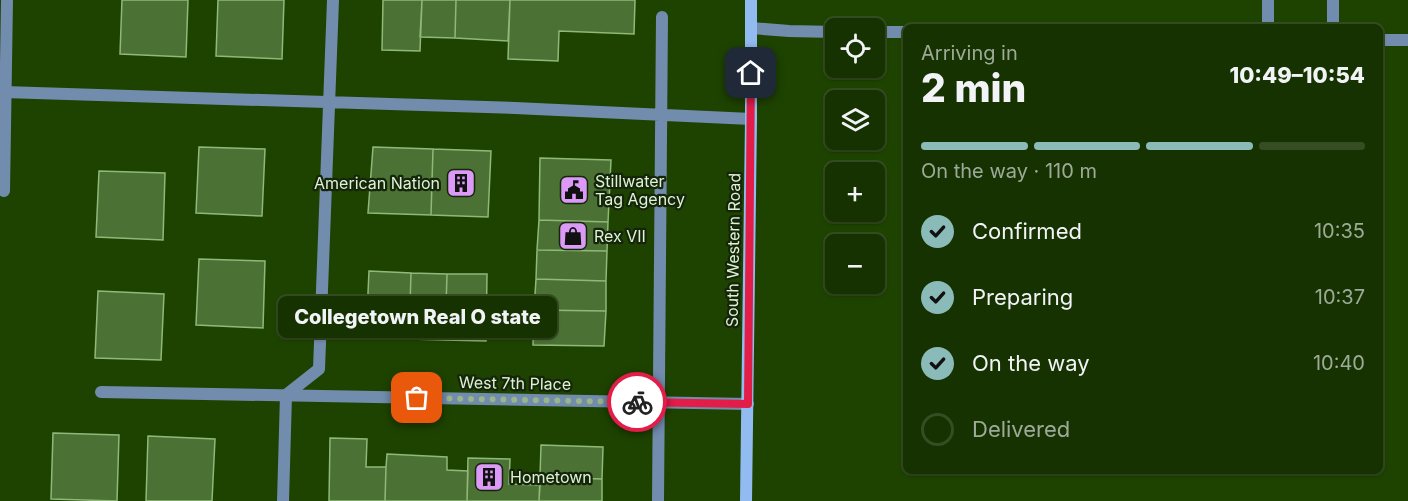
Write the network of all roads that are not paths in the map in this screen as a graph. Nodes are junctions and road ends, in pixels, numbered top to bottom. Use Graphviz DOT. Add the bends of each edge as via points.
graph roads {
  1 [pos="7,0"];
  2 [pos="333,0"];
  3 [pos="751,0"];
  4 [pos="1268,0"];
  5 [pos="1333,0"];
  6 [pos="662,17"];
  7 [pos="1268,24"];
  8 [pos="1333,24"];
  9 [pos="751,28"];
  10 [pos="825,32"];
  11 [pos="885,32"];
  12 [pos="903,33"];
  13 [pos="1383,40"];
  14 [pos="1408,40"];
  15 [pos="4,92"];
  16 [pos="328,102"];
  17 [pos="661,115"];
  18 [pos="751,119"];
  19 [pos="4,191"];
  20 [pos="101,392"];
  21 [pos="286,395"];
  22 [pos="658,402"];
  23 [pos="748,404"];
  24 [pos="283,501"];
  25 [pos="658,501"];
  26 [pos="746,501"];
  1 -- 15 [label="street"];
  2 -- 16 [label="street"];
  3 -- 9 [label="main road, South Western Road"];
  4 -- 7 [label="street"];
  5 -- 8 [label="street"];
  6 -- 17 [label="street"];
  9 -- 10 [label="street"];
  9 -- 18 [label="main road, South Western Road"];
  11 -- 12 [label="street"];
  13 -- 14 [label="street"];
  15 -- 16 [label="street"];
  15 -- 19 [label="street"];
  16 -- 17 [label="street"];
  16 -- 21 [label="street" via="319,369"];
  17 -- 18 [label="street"];
  17 -- 22 [label="street"];
  18 -- 23 [label="main road, South Western Road"];
  20 -- 21 [label="street, West 7th Place"];
  21 -- 22 [label="street, West 7th Place"];
  21 -- 24 [label="street"];
  22 -- 23 [label="street, West 7th Place"];
  22 -- 25 [label="street"];
  23 -- 26 [label="main road, South Western Road"];
}
